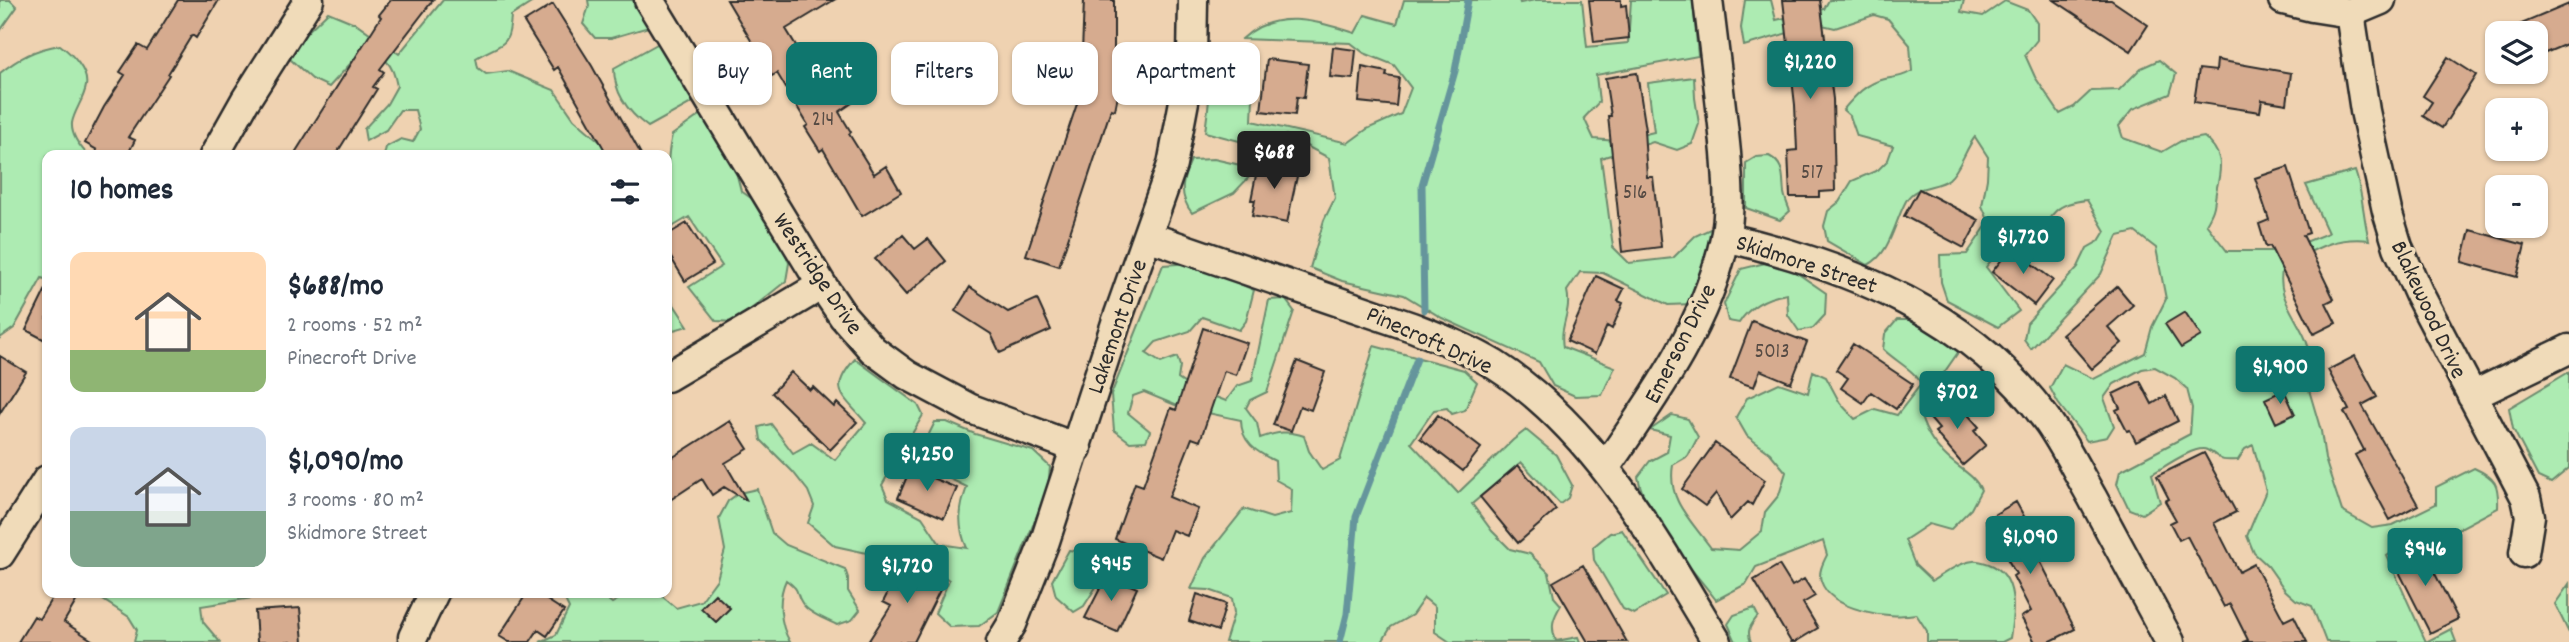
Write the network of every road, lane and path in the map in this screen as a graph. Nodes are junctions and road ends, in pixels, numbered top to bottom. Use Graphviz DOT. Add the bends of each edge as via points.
graph roads {
  1 [pos="309,0"];
  2 [pos="649,0"];
  3 [pos="1193,0"];
  4 [pos="1708,0"];
  5 [pos="2283,0"];
  6 [pos="2381,0"];
  7 [pos="2350,13"];
  8 [pos="217,150"];
  9 [pos="1147,236"];
  10 [pos="1726,237"];
  11 [pos="822,285"];
  12 [pos="2569,349"];
  13 [pos="672,374"];
  14 [pos="2472,396"];
  15 [pos="1077,448"];
  16 [pos="1605,468"];
  17 [pos="42,488"];
  18 [pos="2524,553"];
  19 [pos="0,554"];
  20 [pos="432,598"];
  21 [pos="414,637"];
  22 [pos="1001,642"];
  23 [pos="1717,642"];
  24 [pos="2171,642"];
  1 -- 8 [label="street"];
  2 -- 11 [label="street, Westridge Drive"];
  3 -- 9 [label="street, Lakemont Drive" via="1192,59 1183,113 1172,165"];
  4 -- 10 [label="street, Emerson Drive" via="1728,184"];
  5 -- 7 [label="street"];
  6 -- 7 [label="street"];
  7 -- 14 [label="street, Blakewood Drive" via="2365,111 2398,247"];
  9 -- 15 [label="street, Lakemont Drive"];
  9 -- 16 [label="street, Pinecroft Drive" via="1454,344 1493,364 1553,410"];
  10 -- 16 [label="street, Emerson Drive" via="1708,295 1680,352"];
  10 -- 24 [label="street, Skidmore Street" via="1886,288 1989,356 2049,423"];
  11 -- 13 [label="street"];
  11 -- 15 [label="street, Westridge Drive" via="873,350 907,374 971,409"];
  12 -- 14 [label="street"];
  14 -- 18 [label="street, Blakewood Drive" via="2526,498 2530,516"];
  15 -- 22 [label="street, Lakemont Drive" via="1045,541"];
  16 -- 23 [label="street, Pinecroft Drive"];
  17 -- 19 [label="street"];
  20 -- 21 [label="street"];
}
